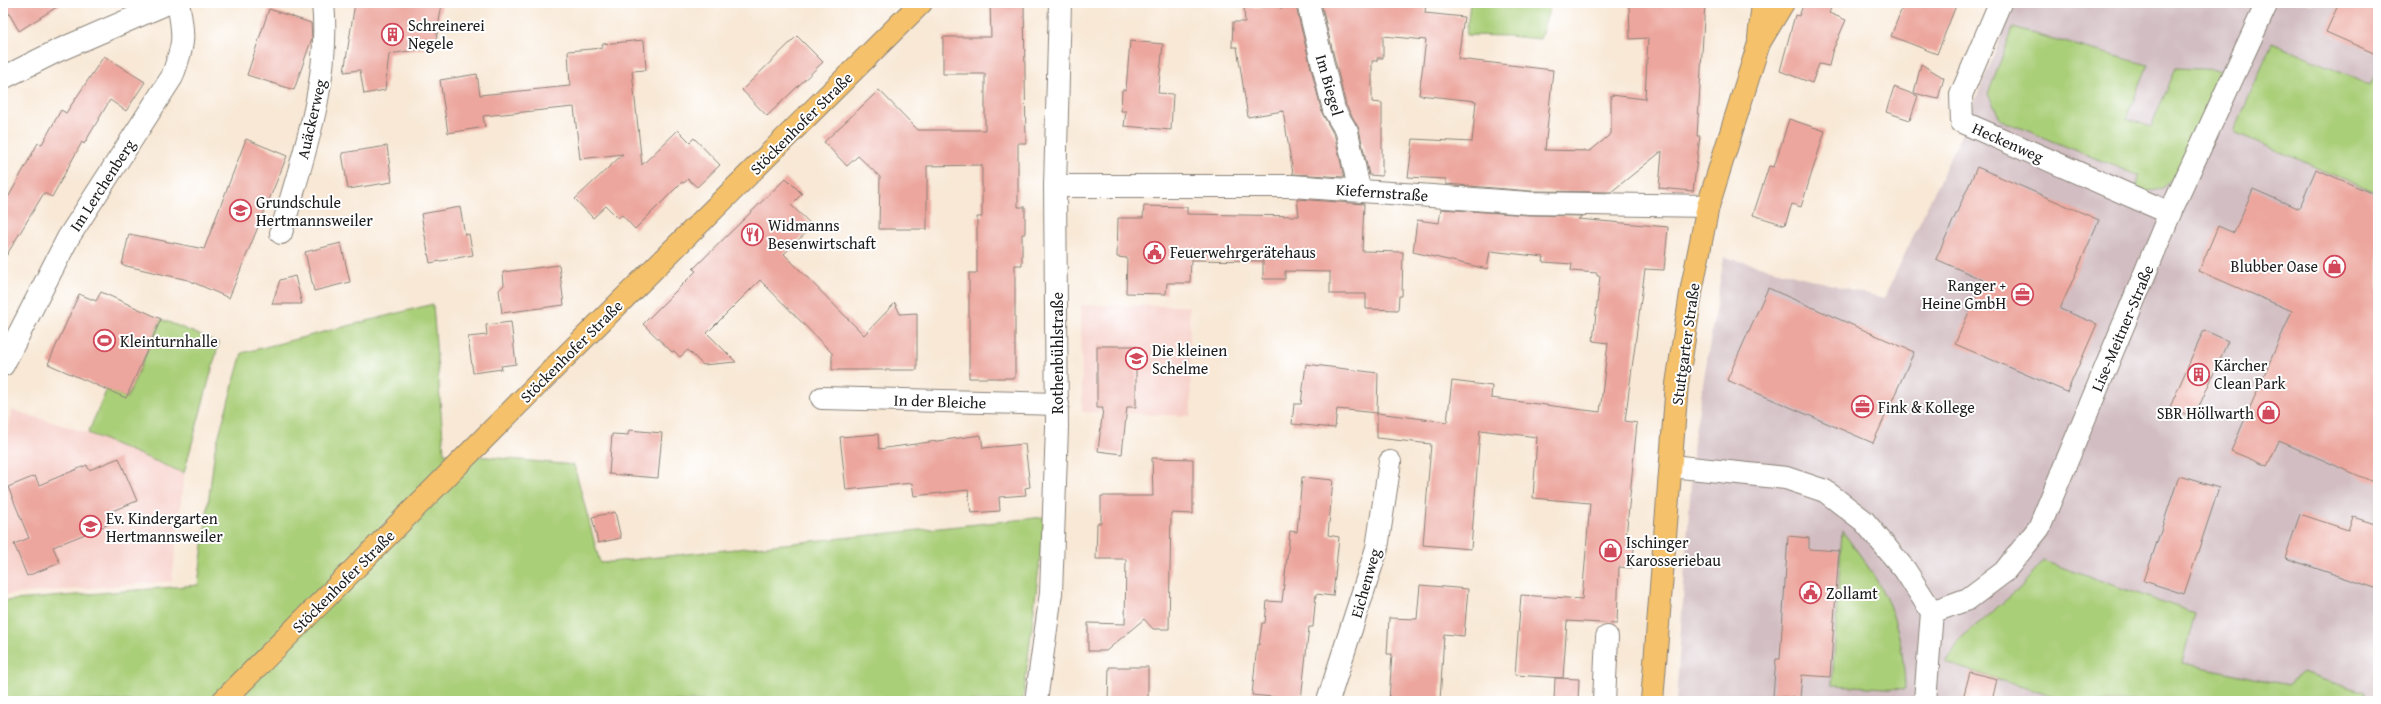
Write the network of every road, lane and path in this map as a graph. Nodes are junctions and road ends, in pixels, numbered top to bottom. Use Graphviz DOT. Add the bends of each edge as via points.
graph roads {
  1 [pos="168,3"];
  2 [pos="178,3"];
  3 [pos="323,3"];
  4 [pos="922,3"];
  5 [pos="1060,3"];
  6 [pos="1308,3"];
  7 [pos="1763,3"];
  8 [pos="1783,3"];
  9 [pos="2000,3"];
  10 [pos="2267,3"];
  11 [pos="1759,42"];
  12 [pos="3,78"];
  13 [pos="1056,186"];
  14 [pos="1359,189"];
  15 [pos="1708,206"];
  16 [pos="2170,213"];
  17 [pos="281,233"];
  18 [pos="3,365"];
  19 [pos="822,398"];
  20 [pos="1058,404"];
  21 [pos="1390,462"];
  22 [pos="1671,466"];
  23 [pos="1932,612"];
  24 [pos="1607,637"];
  25 [pos="223,701"];
  26 [pos="1036,701"];
  27 [pos="1328,701"];
  28 [pos="1604,701"];
  29 [pos="1652,701"];
  30 [pos="1925,701"];
  1 -- 12 [label="street" via="57,51"];
  2 -- 18 [label="street, Im Lerchenberg" via="183,29 183,48 172,77 68,238"];
  3 -- 17 [label="street, Auäckerweg" via="321,77 310,130"];
  4 -- 25 [label="main road, Stöckenhofer Straße"];
  5 -- 13 [label="street, Rothenbühlstraße"];
  6 -- 14 [label="street, Im Biegel" via="1334,110 1347,132"];
  7 -- 11 [label="main road"];
  8 -- 11 [label="main road, Stuttgarter Straße"];
  9 -- 16 [label="street, Heckenweg" via="1961,95 1962,122"];
  10 -- 16 [label="street, Lise-Meitner-Straße"];
  11 -- 15 [label="main road, Stuttgarter Straße"];
  13 -- 14 [label="street, Kiefernstraße" via="1224,185"];
  13 -- 20 [label="street, Rothenbühlstraße"];
  14 -- 15 [label="street, Kiefernstraße" via="1529,203"];
  15 -- 22 [label="main road, Stuttgarter Straße" via="1682,354"];
  16 -- 23 [label="street, Lise-Meitner-Straße" via="2039,528 2004,572 1968,599"];
  19 -- 20 [label="street, In der Bleiche"];
  20 -- 26 [label="street, Rothenbühlstraße" via="1051,593"];
  21 -- 27 [label="street, Eichenweg" via="1377,548"];
  22 -- 23 [label="street" via="1786,478 1825,491 1864,521 1904,570"];
  22 -- 29 [label="main road, Stuttgarter Straße"];
  23 -- 30 [label="street"];
  24 -- 28 [label="street"];
}
